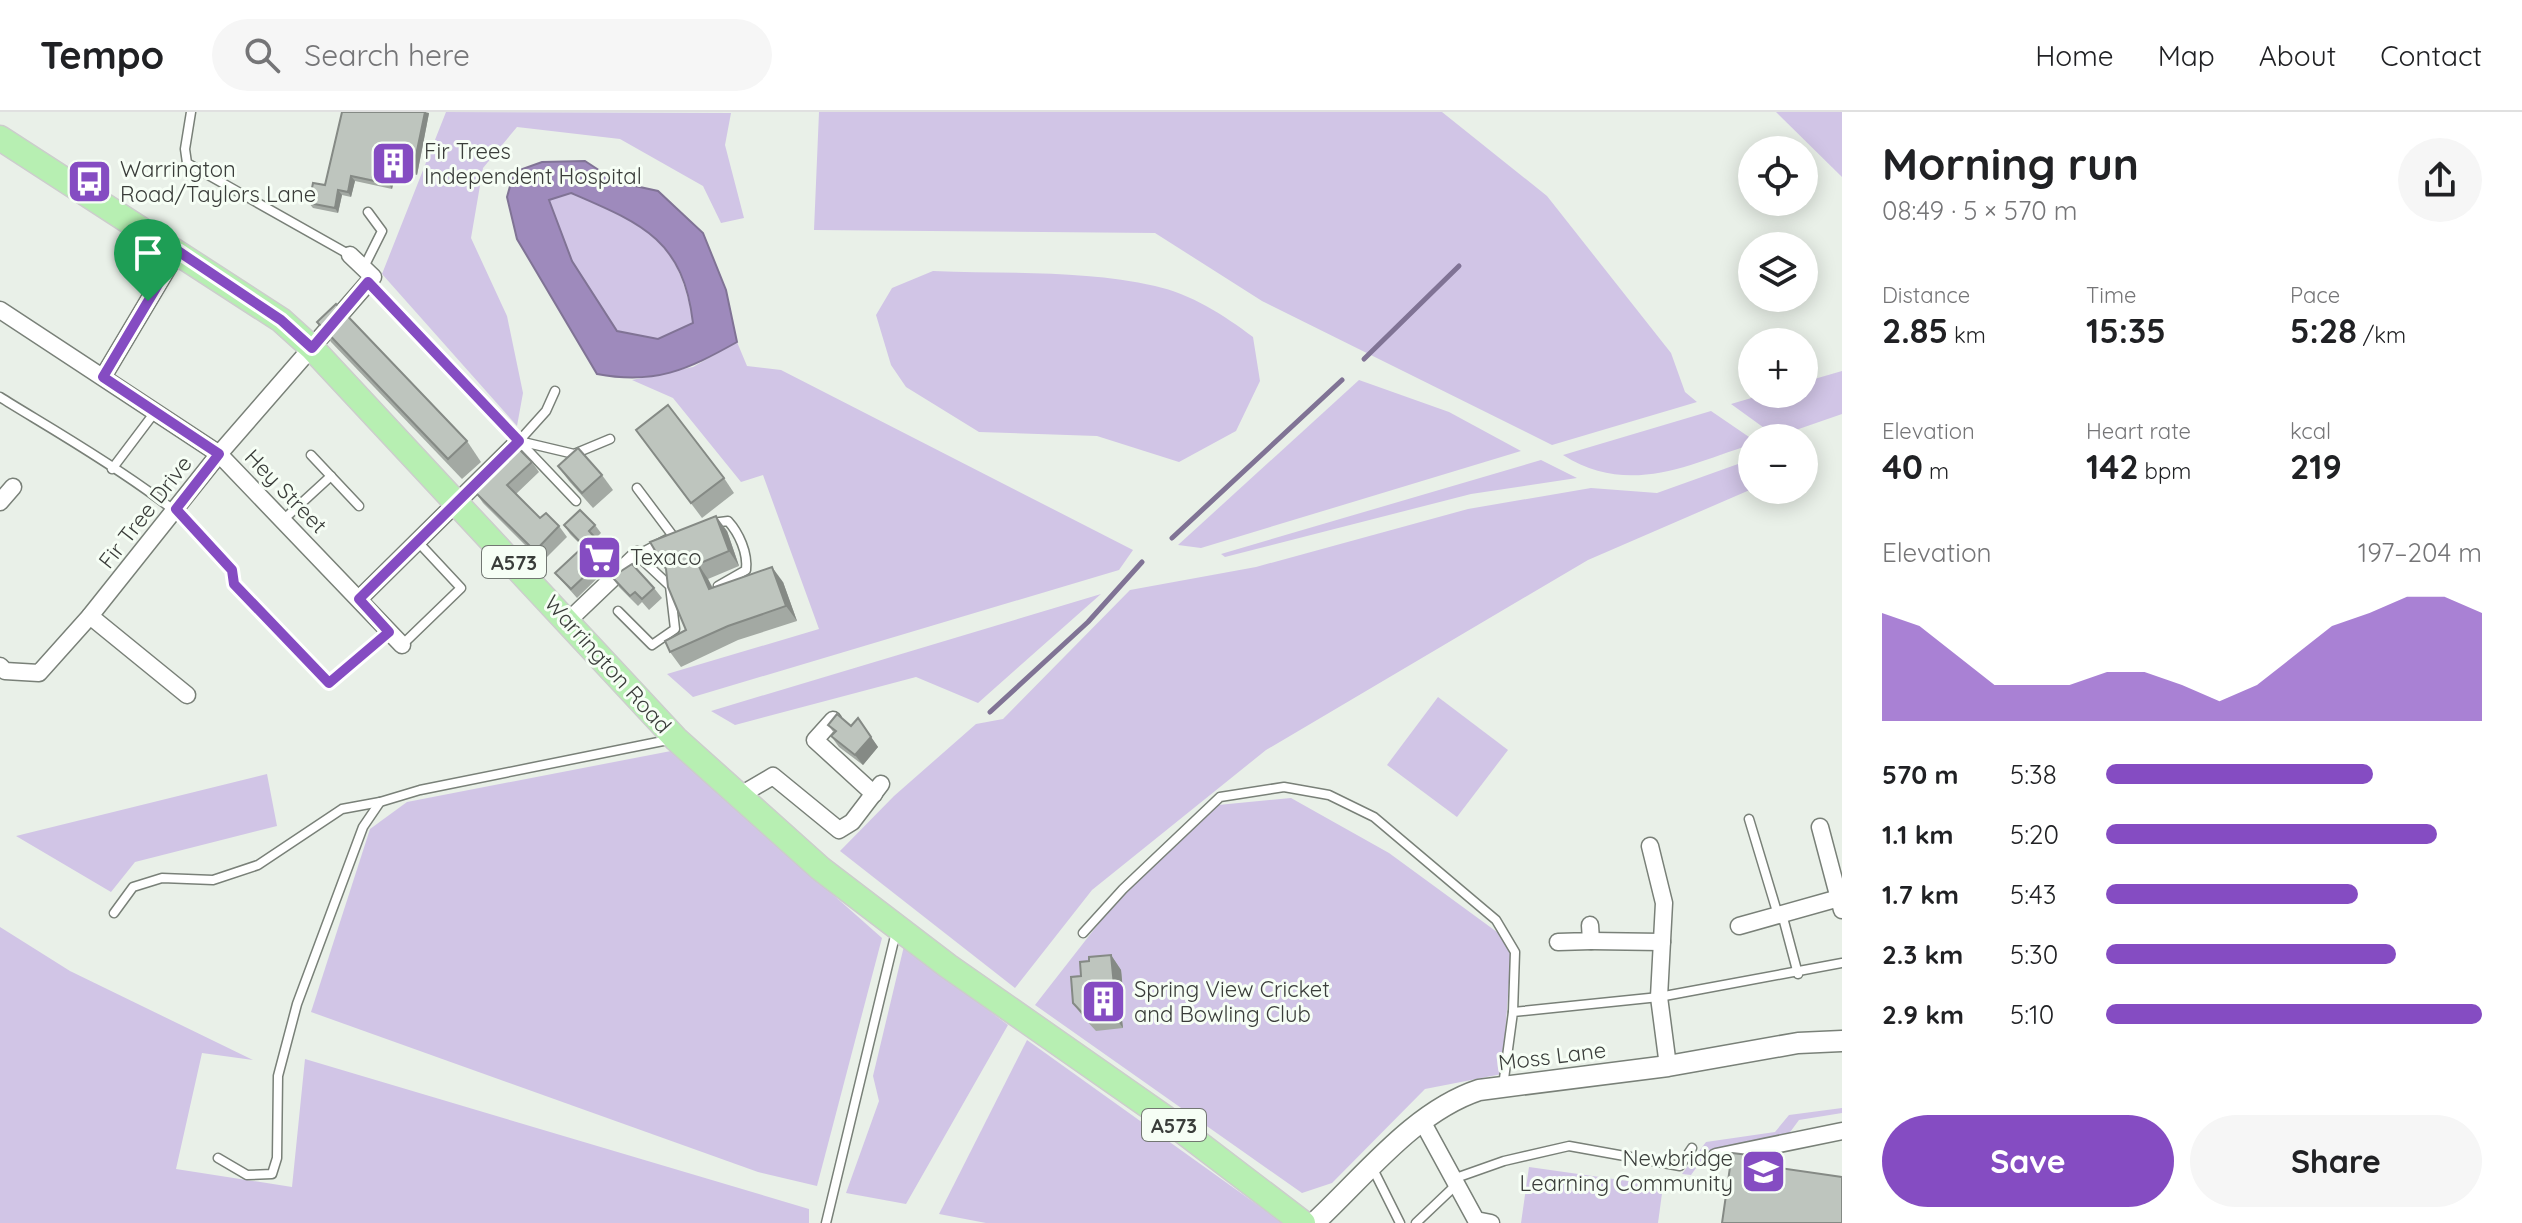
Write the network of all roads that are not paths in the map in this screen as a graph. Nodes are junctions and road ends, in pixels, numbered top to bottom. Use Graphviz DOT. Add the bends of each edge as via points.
graph roads {
  1 [pos="191,112"];
  2 [pos="0,138"];
  3 [pos="368,212"];
  4 [pos="178,251"];
  5 [pos="350,255"];
  6 [pos="366,275"];
  7 [pos="0,310"];
  8 [pos="312,348"];
  9 [pos="103,377"];
  10 [pos="555,391"];
  11 [pos="0,397"];
  12 [pos="156,411"];
  13 [pos="610,439"];
  14 [pos="519,441"];
  15 [pos="219,454"];
  16 [pos="311,455"];
  17 [pos="112,469"];
  18 [pos="331,476"];
  19 [pos="637,488"];
  20 [pos="576,501"];
  21 [pos="458,503"];
  22 [pos="359,506"];
  23 [pos="176,509"];
  24 [pos="283,520"];
  25 [pos="707,525"];
  26 [pos="684,532"];
  27 [pos="673,536"];
  28 [pos="419,543"];
  29 [pos="637,555"];
  30 [pos="718,586"];
  31 [pos="359,599"];
  32 [pos="618,611"];
  33 [pos="90,616"];
  34 [pos="569,620"];
  35 [pos="389,632"];
  36 [pos="402,645"];
  37 [pos="0,666"];
  38 [pos="187,695"];
  39 [pos="833,720"];
  40 [pos="676,739"];
  41 [pos="739,796"];
  42 [pos="380,802"];
  43 [pos="1749,819"];
  44 [pos="1820,827"];
  45 [pos="1650,846"];
  46 [pos="1840,904"];
  47 [pos="114,913"];
  48 [pos="1780,914"];
  49 [pos="1739,926"];
  50 [pos="897,927"];
  51 [pos="1083,933"];
  52 [pos="1558,942"];
  53 [pos="1662,942"];
  54 [pos="1842,963"];
  55 [pos="1798,974"];
  56 [pos="1659,997"];
  57 [pos="1513,1012"];
  58 [pos="1842,1041"];
  59 [pos="1668,1066"];
  60 [pos="1503,1087"];
  61 [pos="1422,1121"];
  62 [pos="1842,1131"];
  63 [pos="1692,1148"];
  64 [pos="1716,1157"];
  65 [pos="218,1158"];
  66 [pos="1373,1168"];
  67 [pos="1455,1182"];
  68 [pos="826,1223"];
  69 [pos="1303,1223"];
  70 [pos="1314,1223"];
  71 [pos="1400,1223"];
  72 [pos="1416,1223"];
  73 [pos="1491,1223"];
  1 -- 5 [label="lane" via="187,163"];
  2 -- 4 [label="main road, Warrington Road / A573"];
  3 -- 6 [label="lane" via="382,231"];
  4 -- 8 [label="main road, Warrington Road / A573" via="281,320"];
  4 -- 9 [label="street"];
  5 -- 6 [label="street"];
  6 -- 8 [label="street, Fir Tree Drive"];
  6 -- 14 [label="lane"];
  7 -- 9 [label="street, Hey Street"];
  8 -- 15 [label="street, Fir Tree Drive"];
  8 -- 21 [label="main road, Warrington Road / A573"];
  9 -- 12 [label="street, Hey Street"];
  10 -- 14 [label="lane" via="546,411"];
  11 -- 17 [label="lane"];
  12 -- 15 [label="street, Hey Street"];
  12 -- 17 [label="lane"];
  13 -- 14 [label="lane" via="574,454"];
  14 -- 20 [label="lane"];
  14 -- 21 [label="street"];
  15 -- 23 [label="street, Fir Tree Drive"];
  15 -- 24 [label="street, Hey Street"];
  16 -- 18 [label="lane"];
  17 -- 23 [label="lane"];
  18 -- 22 [label="lane"];
  18 -- 24 [label="lane"];
  19 -- 27 [label="lane"];
  21 -- 28 [label="street"];
  21 -- 34 [label="main road, Warrington Road / A573"];
  23 -- 33 [label="street, Fir Tree Drive"];
  23 -- 35 [label="lane" via="232,570 234,584 329,683"];
  24 -- 31 [label="street, Hey Street"];
  25 -- 30 [label="lane" via="728,521 748,561 740,576"];
  26 -- 27 [label="lane"];
  27 -- 29 [label="lane"];
  28 -- 31 [label="street"];
  28 -- 36 [label="lane" via="461,588"];
  29 -- 32 [label="lane" via="670,586 675,629 652,645"];
  29 -- 34 [label="street"];
  31 -- 35 [label="street, Hey Street"];
  33 -- 37 [label="street, Fir Tree Drive" via="39,673 5,671"];
  33 -- 38 [label="street"];
  34 -- 40 [label="main road, Warrington Road / A573"];
  35 -- 36 [label="street, Hey Street"];
  39 -- 41 [label="street" via="815,740 878,789 852,822 839,830 773,776"];
  40 -- 41 [label="main road, Warrington Road / A573"];
  40 -- 42 [label="lane"];
  41 -- 50 [label="main road, Warrington Road / A573"];
  42 -- 47 [label="lane" via="342,809 258,865 213,880 162,878 133,887"];
  42 -- 65 [label="lane" via="363,827 297,1004 278,1076 277,1158 272,1174 247,1175"];
  43 -- 48 [label="lane"];
  44 -- 46 [label="street"];
  45 -- 53 [label="street" via="1664,903"];
  46 -- 48 [label="street"];
  48 -- 49 [label="street"];
  48 -- 55 [label="lane"];
  50 -- 68 [label="lane"];
  50 -- 69 [label="main road, Warrington Road / A573"];
  51 -- 57 [label="lane" via="1220,797 1284,787 1329,795 1374,817 1496,920 1515,952"];
  52 -- 53 [label="street" via="1590,933"];
  53 -- 56 [label="street"];
  54 -- 55 [label="lane"];
  55 -- 56 [label="lane"];
  56 -- 57 [label="lane"];
  56 -- 59 [label="street"];
  57 -- 60 [label="lane"];
  58 -- 59 [label="street, Moss Lane" via="1798,1043"];
  59 -- 60 [label="street, Moss Lane"];
  60 -- 61 [label="street, Moss Lane" via="1458,1097"];
  61 -- 66 [label="street, Moss Lane"];
  61 -- 67 [label="street"];
  62 -- 64 [label="street"];
  63 -- 67 [label="lane" via="1680,1166 1569,1146 1504,1161"];
  66 -- 70 [label="street, Moss Lane"];
  66 -- 71 [label="lane"];
  67 -- 72 [label="lane"];
  67 -- 73 [label="street" via="1476,1220"];
}
